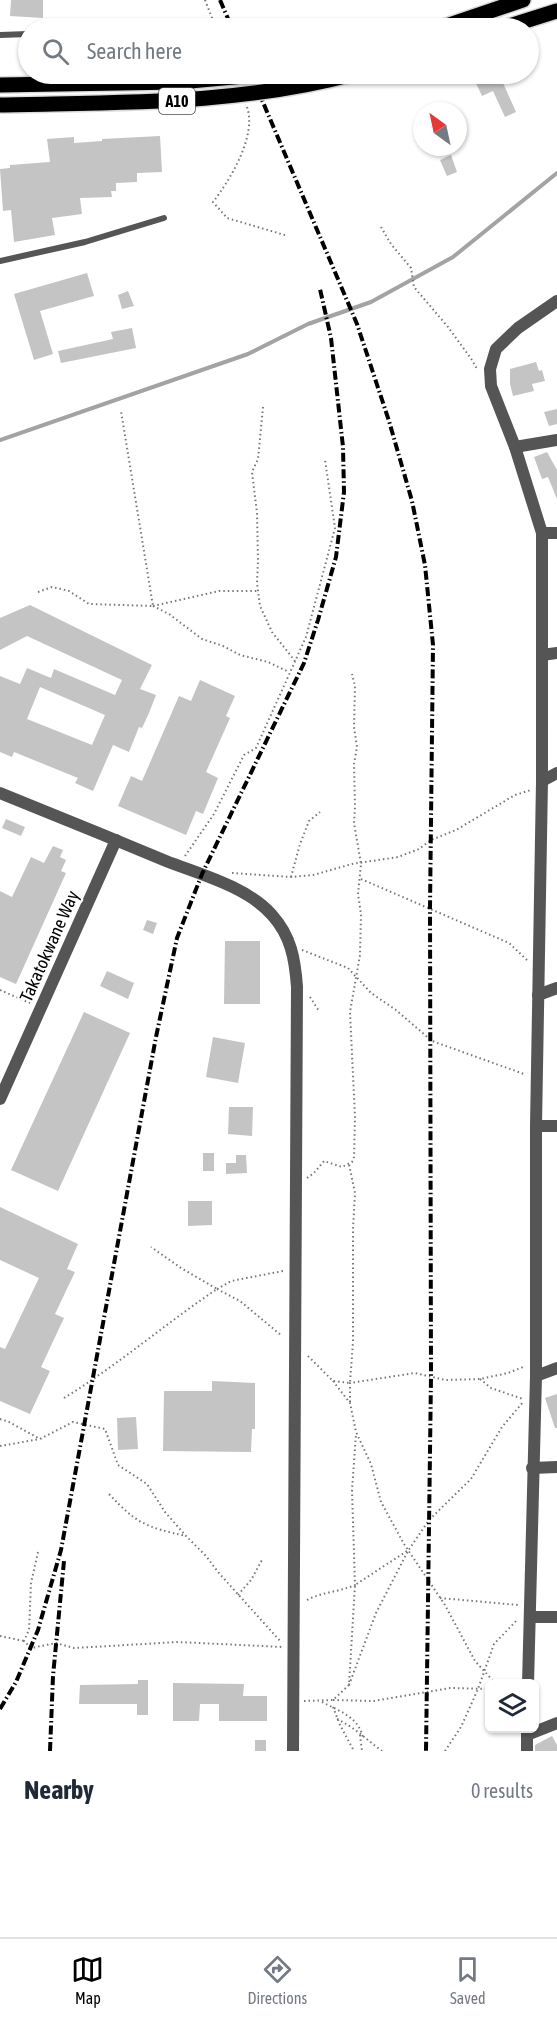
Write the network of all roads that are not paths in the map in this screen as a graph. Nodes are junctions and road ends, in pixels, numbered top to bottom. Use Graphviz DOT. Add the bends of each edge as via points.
graph roads {
  1 [pos="523,0"];
  2 [pos="557,11"];
  3 [pos="470,18"];
  4 [pos="535,18"];
  5 [pos="18,34"];
  6 [pos="0,35"];
  7 [pos="60,84"];
  8 [pos="303,84"];
  9 [pos="0,85"];
  10 [pos="0,105"];
  11 [pos="164,218"];
  12 [pos="0,261"];
  13 [pos="557,301"];
  14 [pos="557,440"];
  15 [pos="515,447"];
  16 [pos="542,533"];
  17 [pos="557,533"];
  18 [pos="557,653"];
  19 [pos="542,655"];
  20 [pos="557,773"];
  21 [pos="539,785"];
  22 [pos="0,793"];
  23 [pos="116,840"];
  24 [pos="557,988"];
  25 [pos="538,995"];
  26 [pos="0,1099"];
  27 [pos="536,1126"];
  28 [pos="557,1126"];
  29 [pos="557,1368"];
  30 [pos="536,1376"];
  31 [pos="557,1467"];
  32 [pos="532,1468"];
  33 [pos="528,1613"];
  34 [pos="557,1617"];
  35 [pos="528,1679"];
  36 [pos="557,1723"];
  37 [pos="539,1728"];
  38 [pos="527,1733"];
  39 [pos="292,1751"];
  40 [pos="527,1751"];
  1 -- 3 [label="main road"];
  2 -- 4 [label="main road"];
  5 -- 6 [label="lane"];
  7 -- 9 [label="main road, A10, bridge"];
  8 -- 10 [label="main road, A10, bridge" via="182,101"];
  11 -- 12 [label="lane" via="85,242"];
  13 -- 15 [label="street" via="496,349 490,369 491,386"];
  14 -- 15 [label="street"];
  15 -- 16 [label="street"];
  16 -- 17 [label="street"];
  16 -- 19 [label="street"];
  18 -- 19 [label="street"];
  19 -- 21 [label="street"];
  20 -- 21 [label="street"];
  21 -- 25 [label="street"];
  22 -- 23 [label="street"];
  23 -- 26 [label="street, Takatokwane Way"];
  23 -- 39 [label="street" via="253,899 286,934 295,958"];
  24 -- 25 [label="street"];
  25 -- 27 [label="street"];
  27 -- 28 [label="street"];
  27 -- 30 [label="street"];
  29 -- 30 [label="street"];
  30 -- 32 [label="street"];
  31 -- 32 [label="street"];
  32 -- 33 [label="street"];
  33 -- 34 [label="street"];
  33 -- 35 [label="street"];
  36 -- 37 [label="street"];
  38 -- 40 [label="street"];
}
